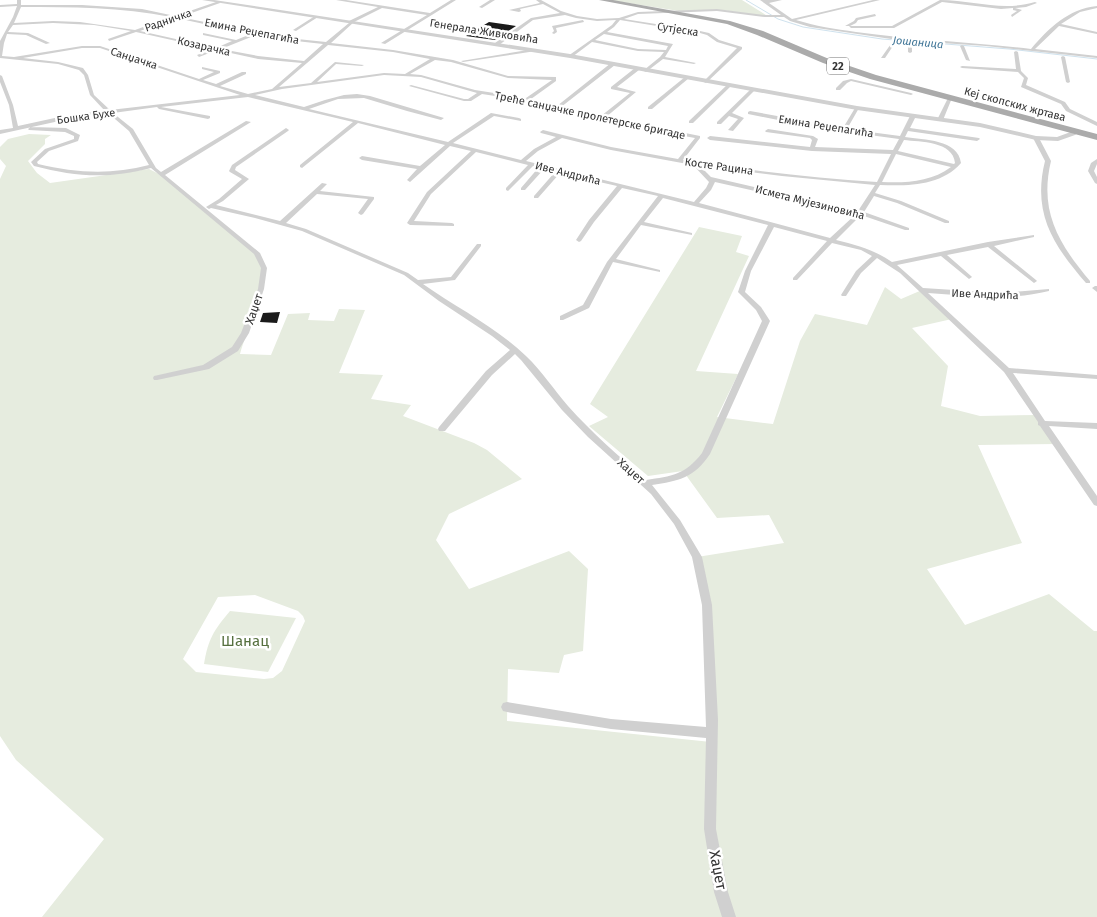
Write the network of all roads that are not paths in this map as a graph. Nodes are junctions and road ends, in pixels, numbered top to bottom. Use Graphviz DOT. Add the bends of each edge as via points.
graph roads {
  1 [pos="91,0"];
  2 [pos="204,0"];
  3 [pos="226,0"];
  4 [pos="338,0"];
  5 [pos="384,0"];
  6 [pos="442,0"];
  7 [pos="493,0"];
  8 [pos="538,0"];
  9 [pos="602,0"];
  10 [pos="780,0"];
  11 [pos="878,0"];
  12 [pos="932,0"];
  13 [pos="984,0"];
  14 [pos="453,1"];
  15 [pos="764,1"];
  16 [pos="219,2"];
  17 [pos="938,2"];
  18 [pos="543,3"];
  19 [pos="1035,3"];
  20 [pos="19,4"];
  21 [pos="970,4"];
  22 [pos="374,5"];
  23 [pos="0,6"];
  24 [pos="82,6"];
  25 [pos="381,6"];
  26 [pos="480,7"];
  27 [pos="1097,7"];
  28 [pos="1004,8"];
  29 [pos="517,9"];
  30 [pos="675,11"];
  31 [pos="430,14"];
  32 [pos="564,14"];
  33 [pos="875,15"];
  34 [pos="543,16"];
  35 [pos="770,16"];
  36 [pos="783,16"];
  37 [pos="1012,16"];
  38 [pos="178,17"];
  39 [pos="316,17"];
  40 [pos="594,20"];
  41 [pos="619,20"];
  42 [pos="791,20"];
  43 [pos="351,22"];
  44 [pos="13,24"];
  45 [pos="550,24"];
  46 [pos="1057,24"];
  47 [pos="844,26"];
  48 [pos="833,29"];
  49 [pos="295,30"];
  50 [pos="404,30"];
  51 [pos="136,31"];
  52 [pos="6,33"];
  53 [pos="554,33"];
  54 [pos="603,33"];
  55 [pos="1097,33"];
  56 [pos="204,34"];
  57 [pos="254,34"];
  58 [pos="1,39"];
  59 [pos="109,40"];
  60 [pos="237,41"];
  61 [pos="592,41"];
  62 [pos="48,43"];
  63 [pos="328,43"];
  64 [pos="383,43"];
  65 [pos="910,43"];
  66 [pos="497,44"];
  67 [pos="962,46"];
  68 [pos="217,49"];
  69 [pos="534,50"];
  70 [pos="1032,50"];
  71 [pos="910,52"];
  72 [pos="1016,52"];
  73 [pos="1,54"];
  74 [pos="665,54"];
  75 [pos="199,56"];
  76 [pos="570,56"];
  77 [pos="883,57"];
  78 [pos="1063,57"];
  79 [pos="1079,57"];
  80 [pos="1097,57"];
  81 [pos="16,58"];
  82 [pos="435,58"];
  83 [pos="968,60"];
  84 [pos="1097,61"];
  85 [pos="305,62"];
  86 [pos="455,62"];
  87 [pos="694,63"];
  88 [pos="613,64"];
  89 [pos="362,65"];
  90 [pos="962,67"];
  91 [pos="204,68"];
  92 [pos="637,69"];
  93 [pos="646,71"];
  94 [pos="1018,71"];
  95 [pos="244,73"];
  96 [pos="407,75"];
  97 [pos="0,76"];
  98 [pos="687,78"];
  99 [pos="200,80"];
  100 [pos="706,82"];
  101 [pos="878,82"];
  102 [pos="1068,82"];
  103 [pos="312,84"];
  104 [pos="216,86"];
  105 [pos="411,86"];
  106 [pos="729,86"];
  107 [pos="838,89"];
  108 [pos="273,90"];
  109 [pos="753,90"];
  110 [pos="481,92"];
  111 [pos="911,94"];
  112 [pos="249,95"];
  113 [pos="950,98"];
  114 [pos="528,100"];
  115 [pos="157,107"];
  116 [pos="558,107"];
  117 [pos="650,108"];
  118 [pos="857,108"];
  119 [pos="304,109"];
  120 [pos="110,111"];
  121 [pos="750,113"];
  122 [pos="729,114"];
  123 [pos="913,116"];
  124 [pos="208,117"];
  125 [pos="441,118"];
  126 [pos="602,118"];
  127 [pos="520,120"];
  128 [pos="940,120"];
  129 [pos="358,121"];
  130 [pos="248,122"];
  131 [pos="691,122"];
  132 [pos="719,123"];
  133 [pos="1097,124"];
  134 [pos="16,129"];
  135 [pos="906,129"];
  136 [pos="286,130"];
  137 [pos="731,130"];
  138 [pos="844,130"];
  139 [pos="0,132"];
  140 [pos="543,132"];
  141 [pos="768,132"];
  142 [pos="1076,132"];
  143 [pos="560,137"];
  144 [pos="902,137"];
  145 [pos="1097,137"];
  146 [pos="710,138"];
  147 [pos="1036,138"];
  148 [pos="977,139"];
  149 [pos="448,143"];
  150 [pos="812,149"];
  151 [pos="474,150"];
  152 [pos="894,152"];
  153 [pos="956,153"];
  154 [pos="362,158"];
  155 [pos="679,160"];
  156 [pos="1097,161"];
  157 [pos="522,162"];
  158 [pos="532,164"];
  159 [pos="696,165"];
  160 [pos="152,166"];
  161 [pos="302,166"];
  162 [pos="955,166"];
  163 [pos="542,167"];
  164 [pos="421,168"];
  165 [pos="559,171"];
  166 [pos="161,175"];
  167 [pos="711,179"];
  168 [pos="410,180"];
  169 [pos="1097,182"];
  170 [pos="879,183"];
  171 [pos="324,184"];
  172 [pos="620,186"];
  173 [pos="508,189"];
  174 [pos="523,189"];
  175 [pos="316,192"];
  176 [pos="872,194"];
  177 [pos="536,196"];
  178 [pos="661,196"];
  179 [pos="696,204"];
  180 [pos="207,207"];
  181 [pos="361,213"];
  182 [pos="860,213"];
  183 [pos="947,222"];
  184 [pos="640,223"];
  185 [pos="282,224"];
  186 [pos="772,224"];
  187 [pos="452,225"];
  188 [pos="907,229"];
  189 [pos="690,234"];
  190 [pos="1032,236"];
  191 [pos="579,240"];
  192 [pos="832,240"];
  193 [pos="988,244"];
  194 [pos="479,245"];
  195 [pos="942,254"];
  196 [pos="877,255"];
  197 [pos="612,260"];
  198 [pos="892,264"];
  199 [pos="658,271"];
  200 [pos="969,277"];
  201 [pos="795,279"];
  202 [pos="1034,281"];
  203 [pos="418,282"];
  204 [pos="1088,282"];
  205 [pos="922,290"];
  206 [pos="1047,290"];
  207 [pos="844,295"];
  208 [pos="563,318"];
  209 [pos="515,350"];
  210 [pos="1007,370"];
  211 [pos="1097,377"];
  212 [pos="158,378"];
  213 [pos="731,400"];
  214 [pos="1042,423"];
  215 [pos="1097,426"];
  216 [pos="442,430"];
  217 [pos="644,483"];
  218 [pos="1097,503"];
  219 [pos="507,707"];
  220 [pos="711,733"];
  221 [pos="729,917"];
  1 -- 24 [label="street"];
  2 -- 16 [label="street, Генерала Живковића"];
  3 -- 16 [label="street, Радничка"];
  4 -- 22 [label="street"];
  5 -- 22 [label="street"];
  6 -- 14 [label="street"];
  7 -- 26 [label="street"];
  8 -- 18 [label="street, Сутјеска"];
  9 -- 30 [label="main road, Кеј скопских жртава / 22"];
  10 -- 15 [label="street"];
  11 -- 42 [label="street"];
  12 -- 17 [label="street"];
  13 -- 21 [label="street"];
  14 -- 31 [label="street"];
  15 -- 36 [label="street"];
  16 -- 38 [label="street, Радничка"];
  16 -- 39 [label="street, Генерала Живковића"];
  17 -- 21 [label="street"];
  17 -- 47 [label="street" via="893,27"];
  18 -- 29 [label="street"];
  18 -- 32 [label="street, Сутјеска"];
  19 -- 28 [label="street"];
  20 -- 23 [label="street, Емина Реџепагића"];
  20 -- 24 [label="street, Емина Реџепагића"];
  20 -- 44 [label="street, Хаџет"];
  21 -- 28 [label="street"];
  22 -- 25 [label="street"];
  24 -- 38 [label="street, Емина Реџепагића" via="135,9"];
  25 -- 31 [label="street"];
  25 -- 43 [label="street"];
  27 -- 46 [label="street" via="1085,8"];
  28 -- 37 [label="street" via="1020,10"];
  30 -- 35 [label="street, Кеј скопских жртава" via="722,10"];
  30 -- 41 [label="street" via="636,13"];
  30 -- 101 [label="main road, Кеј скопских жртава / 22" via="746,27"];
  31 -- 50 [label="street"];
  32 -- 34 [label="street, Сутјеска"];
  32 -- 40 [label="street, Сутјеска"];
  33 -- 47 [label="street"];
  34 -- 45 [label="street"];
  34 -- 66 [label="street, Сутјеска" via="530,20"];
  35 -- 36 [label="street"];
  36 -- 42 [label="street"];
  38 -- 51 [label="street, Радничка"];
  38 -- 57 [label="street, Емина Реџепагића"];
  39 -- 43 [label="street, Генерала Живковића"];
  39 -- 49 [label="street"];
  40 -- 41 [label="street, Сутјеска"];
  40 -- 45 [label="street, Сутјеска"];
  41 -- 54 [label="street"];
  41 -- 100 [label="street, Сутјеска" via="703,33 740,48"];
  42 -- 48 [label="street"];
  43 -- 50 [label="street, Генерала Живковића"];
  43 -- 63 [label="street"];
  44 -- 51 [label="street, Козарачка" via="85,24"];
  44 -- 52 [label="street, Хаџет"];
  45 -- 53 [label="street" via="556,31"];
  46 -- 55 [label="street"];
  46 -- 70 [label="street"];
  47 -- 48 [label="street"];
  48 -- 70 [label="street"];
  50 -- 64 [label="street"];
  50 -- 66 [label="street, Генерала Живковића"];
  51 -- 59 [label="street, Радничка"];
  51 -- 68 [label="street, Козарачка"];
  52 -- 58 [label="street, Хаџет"];
  52 -- 62 [label="street" via="27,34"];
  54 -- 61 [label="street"];
  54 -- 74 [label="street" via="671,45"];
  56 -- 60 [label="street"];
  57 -- 60 [label="street"];
  57 -- 63 [label="street, Емина Реџепагића"];
  58 -- 73 [label="street, Хаџет"];
  60 -- 68 [label="street"];
  61 -- 74 [label="street"];
  61 -- 76 [label="street"];
  63 -- 82 [label="street, Емина Реџепагића"];
  63 -- 85 [label="street"];
  65 -- 67 [label="street"];
  65 -- 71 [label="street"];
  65 -- 77 [label="street" via="894,42"];
  66 -- 69 [label="street, Генерала Живковића"];
  67 -- 72 [label="street"];
  67 -- 83 [label="street"];
  68 -- 75 [label="street"];
  68 -- 85 [label="street, Козарачка"];
  69 -- 76 [label="street, Генерала Живковића"];
  69 -- 86 [label="street, Емина Реџепагића"];
  70 -- 79 [label="street"];
  72 -- 78 [label="street"];
  72 -- 94 [label="street, Кеј скопских жртава"];
  73 -- 81 [label="street, Хаџет"];
  74 -- 87 [label="street"];
  74 -- 93 [label="street"];
  76 -- 88 [label="street, Генерала Живковића"];
  78 -- 79 [label="street"];
  78 -- 102 [label="street"];
  79 -- 80 [label="street"];
  79 -- 84 [label="street"];
  81 -- 99 [label="street, Санџачка" via="96,47"];
  81 -- 120 [label="street, Хаџет" via="78,67 86,75 91,93"];
  82 -- 86 [label="street, Емина Реџепагића"];
  82 -- 96 [label="street"];
  85 -- 108 [label="street"];
  86 -- 114 [label="street, Емина Реџепагића" via="508,77 554,78"];
  88 -- 92 [label="street, Генерала Живковића"];
  88 -- 116 [label="street"];
  89 -- 103 [label="street" via="335,63"];
  90 -- 94 [label="street"];
  91 -- 99 [label="street" via="218,72"];
  92 -- 93 [label="street, Генерала Живковића"];
  92 -- 126 [label="street" via="613,88 634,92"];
  93 -- 98 [label="street, Генерала Живковића"];
  94 -- 133 [label="street, Кеј скопских жртава" via="1026,78 1024,86 1061,101 1068,110"];
  95 -- 104 [label="street"];
  96 -- 103 [label="street, Треће санџачке пролетерске бригаде" via="380,74"];
  96 -- 110 [label="street, Треће санџачке пролетерске бригаде"];
  97 -- 134 [label="street"];
  98 -- 100 [label="street, Генерала Живковића"];
  98 -- 117 [label="street"];
  99 -- 104 [label="street, Санџачка"];
  100 -- 106 [label="street, Генерала Живковића"];
  101 -- 107 [label="street, Кеј скопских жртава" via="848,80"];
  101 -- 111 [label="street, Кеј скопских жртава"];
  101 -- 113 [label="main road, Кеј скопских жртава / 22"];
  103 -- 108 [label="street, Треће санџачке пролетерске бригаде"];
  104 -- 112 [label="street, Санџачка"];
  105 -- 110 [label="street, Треће санџачке пролетерске бригаде" via="464,100"];
  106 -- 109 [label="street, Генерала Живковића"];
  106 -- 131 [label="street"];
  108 -- 112 [label="street, Треће санџачке пролетерске бригаде"];
  109 -- 118 [label="street, Генерала Живковића"];
  109 -- 122 [label="street"];
  110 -- 114 [label="street, Треће санџачке пролетерске бригаде"];
  112 -- 115 [label="street, Бошка Бухе"];
  112 -- 119 [label="street, Иве Андрића"];
  113 -- 128 [label="street, Кеј скопских жртава"];
  113 -- 142 [label="main road, Кеј скопских жртава / 22"];
  114 -- 116 [label="street, Треће санџачке пролетерске бригаде"];
  115 -- 120 [label="street, Бошка Бухе"];
  115 -- 124 [label="street, Бошка Бухе"];
  116 -- 126 [label="street, Треће санџачке пролетерске бригаде"];
  118 -- 123 [label="street, Генерала Живковића"];
  118 -- 138 [label="street"];
  119 -- 125 [label="street" via="329,100 363,96"];
  119 -- 129 [label="street, Иве Андрића"];
  120 -- 134 [label="street, Бошка Бухе"];
  120 -- 160 [label="street, Хаџет" via="131,130"];
  121 -- 138 [label="street, Емина Реџепагића"];
  122 -- 132 [label="street"];
  122 -- 137 [label="street" via="741,118"];
  123 -- 128 [label="street, Генерала Живковића"];
  123 -- 135 [label="street"];
  126 -- 155 [label="street, Треће санџачке пролетерске бригаде" via="698,137"];
  127 -- 149 [label="street" via="493,114"];
  128 -- 147 [label="street, Генерала Живковића" via="986,126"];
  129 -- 149 [label="street, Иве Андрића"];
  129 -- 161 [label="street"];
  130 -- 166 [label="street"];
  134 -- 139 [label="street"];
  134 -- 160 [label="street" via="66,130 76,134 76,140 46,150 34,165 98,176"];
  135 -- 144 [label="street"];
  135 -- 148 [label="street"];
  136 -- 180 [label="street" via="232,168 232,172 246,179"];
  138 -- 144 [label="street, Емина Реџепагића"];
  140 -- 143 [label="street, Косте Рацина"];
  141 -- 150 [label="street" via="811,137 815,139"];
  142 -- 145 [label="main road, Генерала Живковића / 22"];
  142 -- 147 [label="street, Генерала Живковића" via="1058,139"];
  143 -- 155 [label="street, Косте Рацина"];
  143 -- 157 [label="street"];
  144 -- 152 [label="street"];
  144 -- 153 [label="street, Емина Реџепагића" via="936,143"];
  146 -- 150 [label="street"];
  147 -- 204 [label="street" via="1048,161 1043,177 1044,209 1050,231"];
  149 -- 151 [label="street, Иве Андрића"];
  149 -- 164 [label="street"];
  150 -- 152 [label="street"];
  151 -- 157 [label="street, Иве Андрића"];
  151 -- 187 [label="street" via="430,193 410,223"];
  152 -- 162 [label="street"];
  152 -- 170 [label="street"];
  153 -- 162 [label="street" via="958,162"];
  154 -- 164 [label="street"];
  155 -- 159 [label="street, Косте Рацина"];
  156 -- 169 [label="street" via="1091,171"];
  157 -- 158 [label="street, Иве Андрића"];
  158 -- 163 [label="street, Иве Андрића"];
  158 -- 173 [label="street"];
  159 -- 167 [label="street"];
  159 -- 170 [label="street, Косте Рацина"];
  160 -- 166 [label="street, Хаџет"];
  162 -- 170 [label="street, Косте Рацина" via="945,174 919,182"];
  163 -- 165 [label="street, Иве Андрића"];
  163 -- 174 [label="street"];
  164 -- 168 [label="street"];
  165 -- 172 [label="street, Иве Андрића"];
  165 -- 177 [label="street"];
  166 -- 180 [label="street, Хаџет"];
  167 -- 179 [label="street" via="711,187"];
  167 -- 182 [label="street, Исмета Мујезиновића"];
  170 -- 176 [label="street"];
  171 -- 175 [label="street"];
  172 -- 178 [label="street, Иве Андрића"];
  172 -- 191 [label="street"];
  175 -- 181 [label="street" via="372,198"];
  175 -- 185 [label="street"];
  176 -- 182 [label="street"];
  176 -- 183 [label="street"];
  178 -- 179 [label="street, Иве Андрића"];
  178 -- 184 [label="street"];
  179 -- 186 [label="street, Иве Андрића"];
  180 -- 185 [label="street, Хаџет"];
  180 -- 212 [label="street, Хаџет" via="233,235 259,255 265,272 261,289 245,334 235,349 206,367"];
  182 -- 188 [label="street, Исмета Мујезиновића"];
  182 -- 192 [label="street"];
  184 -- 189 [label="street"];
  184 -- 197 [label="street"];
  185 -- 203 [label="street, Хаџет" via="381,262"];
  186 -- 192 [label="street, Иве Андрића"];
  186 -- 213 [label="street" via="741,292 757,306 766,321"];
  190 -- 193 [label="street"];
  192 -- 196 [label="street, Иве Андрића"];
  192 -- 201 [label="street"];
  193 -- 195 [label="street"];
  193 -- 202 [label="street, Иве Андрића"];
  194 -- 203 [label="street" via="453,279"];
  195 -- 198 [label="street"];
  195 -- 200 [label="street"];
  196 -- 198 [label="street, Иве Андрића"];
  196 -- 207 [label="street" via="858,272"];
  197 -- 199 [label="street"];
  197 -- 208 [label="street" via="586,306"];
  198 -- 205 [label="street, Иве Андрића"];
  203 -- 209 [label="street, Хаџет"];
  205 -- 206 [label="street, Иве Андрића" via="1007,296"];
  205 -- 210 [label="street, Иве Андрића"];
  209 -- 216 [label="street" via="489,373"];
  209 -- 217 [label="street, Хаџет" via="585,429"];
  210 -- 211 [label="street"];
  210 -- 214 [label="street, Иве Андрића"];
  213 -- 217 [label="street" via="706,454 695,469 680,477"];
  214 -- 215 [label="street"];
  214 -- 218 [label="street, Иве Андрића"];
  217 -- 220 [label="street, Хаџет" via="676,522 697,557 707,605"];
  219 -- 220 [label="street" via="611,724"];
  220 -- 221 [label="street, Хаџет" via="710,829"];
}
